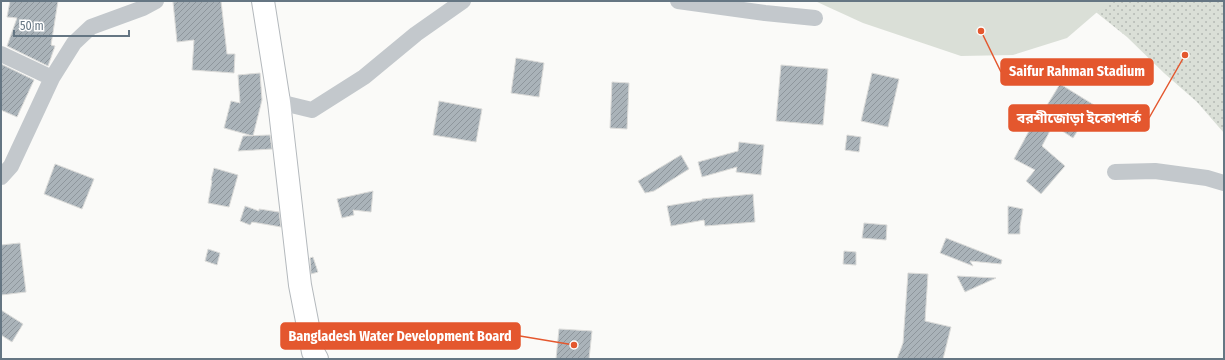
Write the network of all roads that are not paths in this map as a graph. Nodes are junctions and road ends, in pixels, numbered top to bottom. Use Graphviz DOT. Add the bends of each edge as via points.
graph roads {
  1 [pos="156,1"];
  2 [pos="263,1"];
  3 [pos="463,1"];
  4 [pos="678,1"];
  5 [pos="815,18"];
  6 [pos="1,54"];
  7 [pos="52,78"];
  8 [pos="279,102"];
  9 [pos="1115,172"];
  10 [pos="1,177"];
  11 [pos="1224,183"];
  12 [pos="317,359"];
  1 -- 7 [label="street" via="91,27 74,43"];
  2 -- 8 [label="highway"];
  3 -- 8 [label="street" via="416,34 364,77 312,110"];
  4 -- 5 [label="street"];
  6 -- 7 [label="street"];
  7 -- 10 [label="street" via="11,166"];
  8 -- 12 [label="highway" via="300,285 313,352"];
  9 -- 11 [label="street" via="1156,171"];
}
